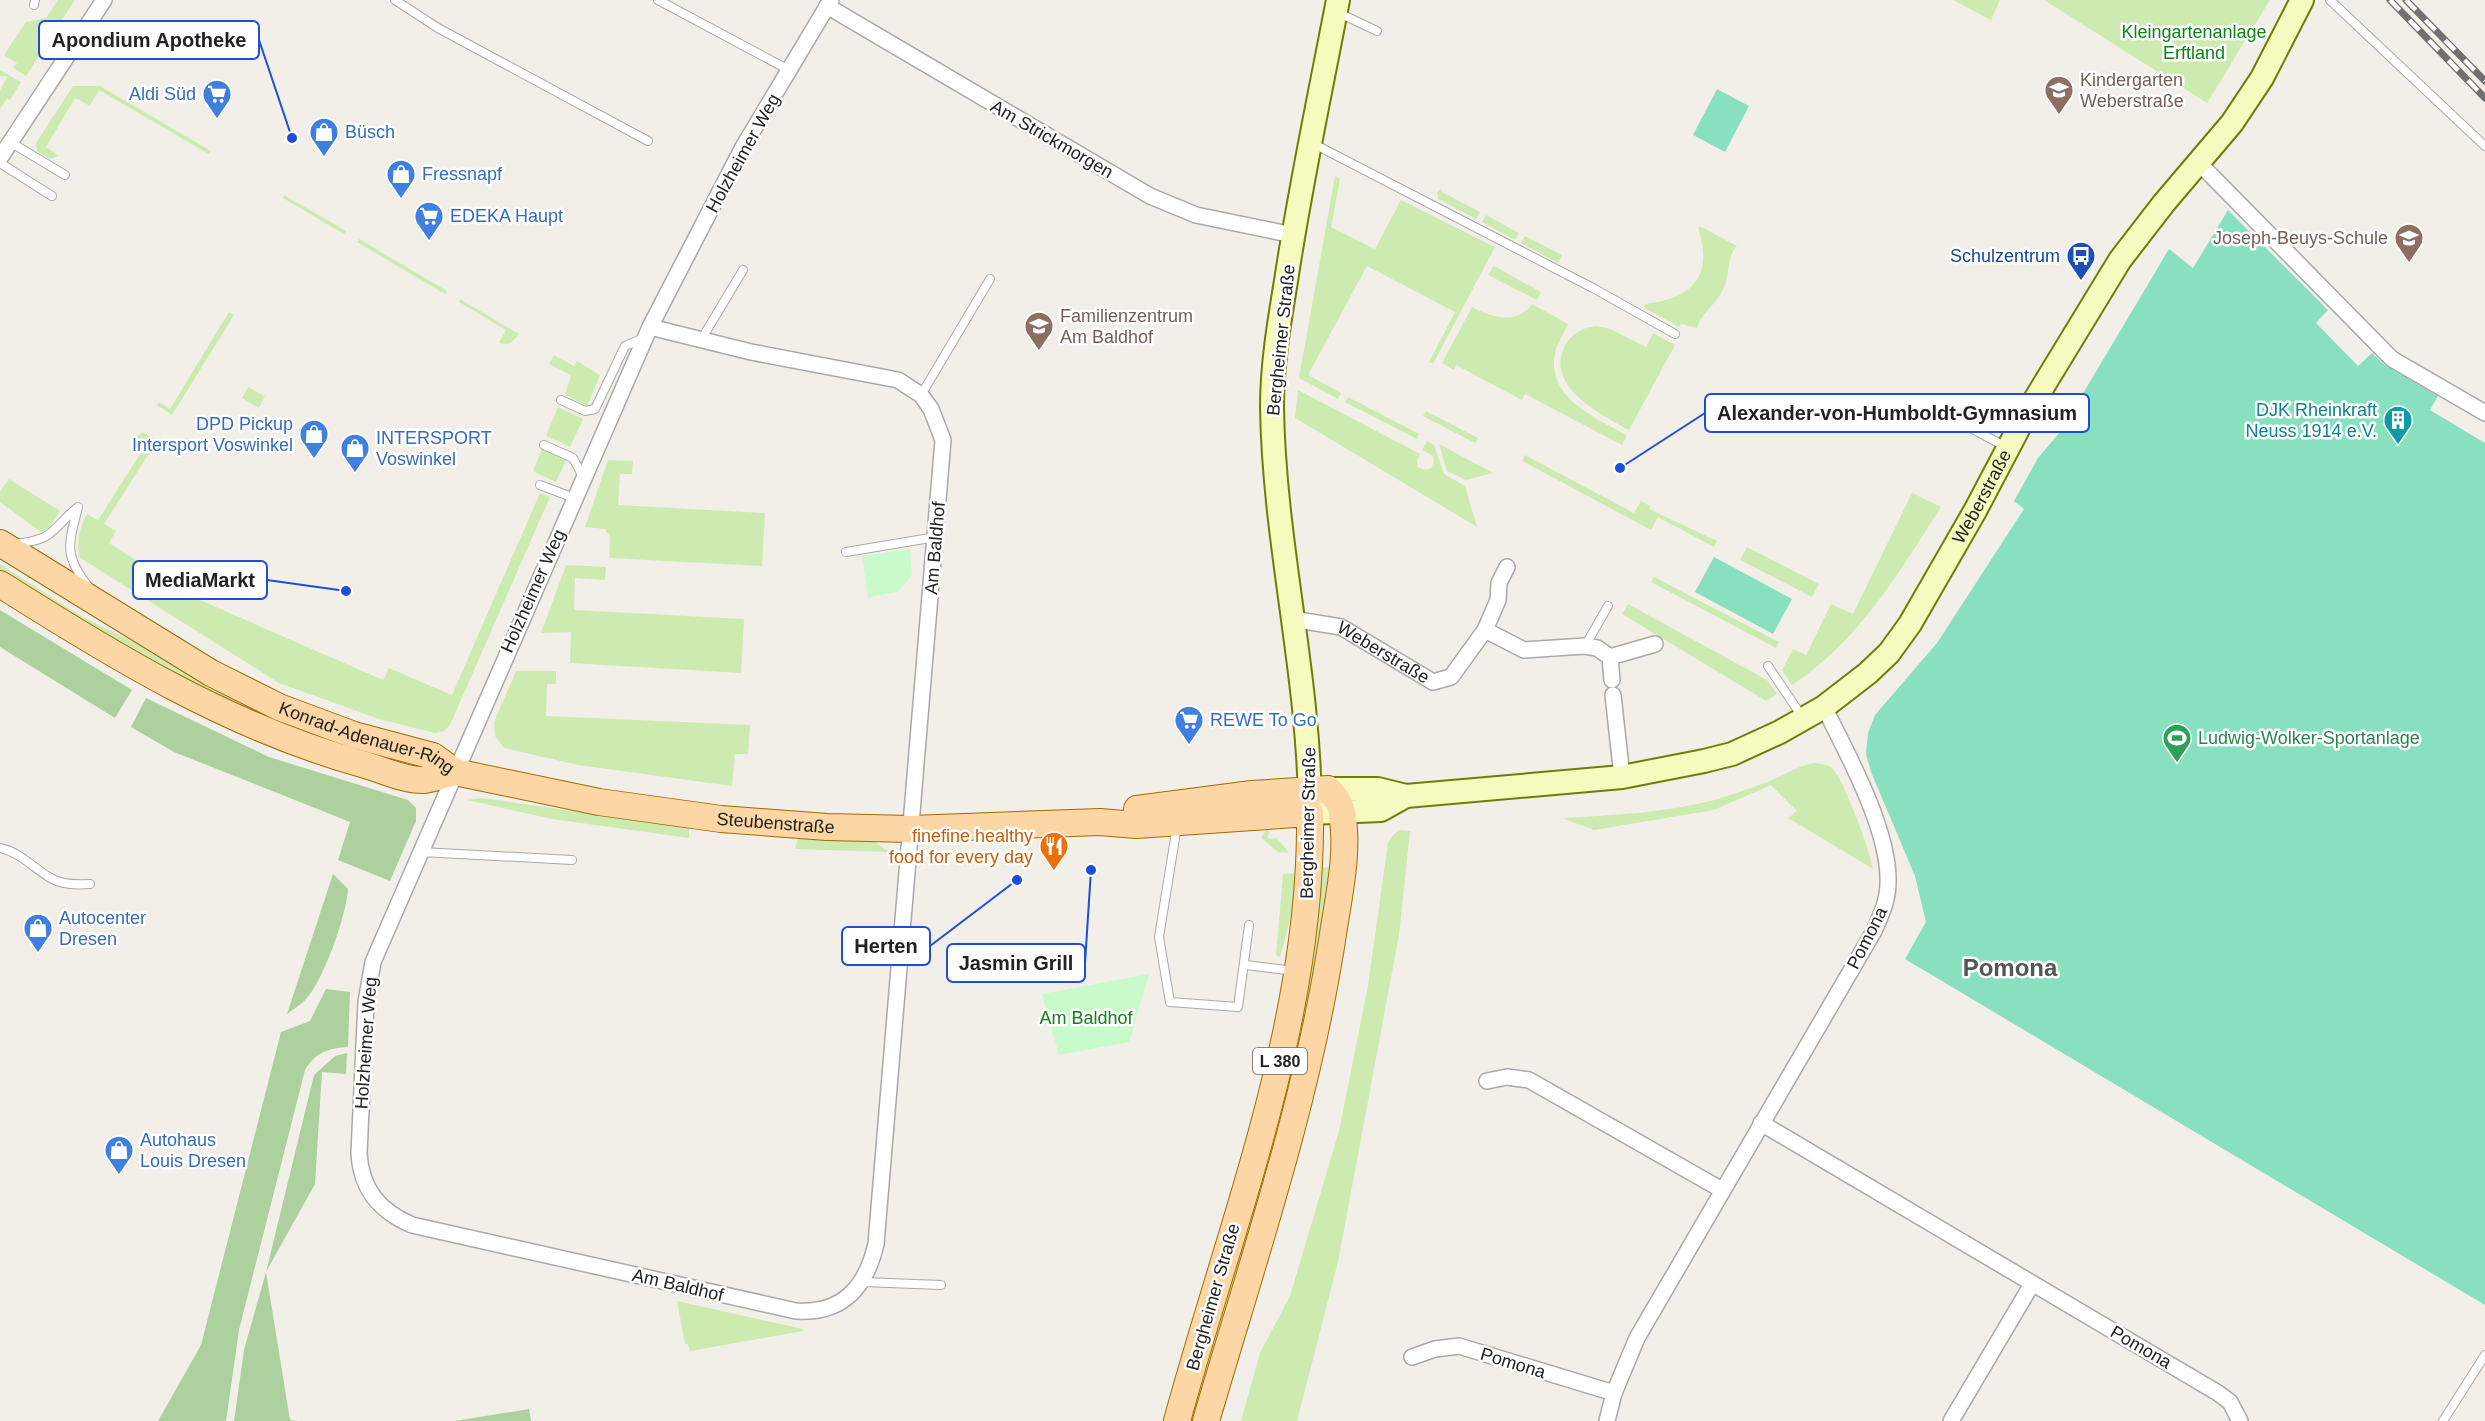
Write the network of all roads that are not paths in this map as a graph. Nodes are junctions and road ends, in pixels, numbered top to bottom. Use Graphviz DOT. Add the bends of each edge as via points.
graph roads {
  1 [pos="104,0"];
  2 [pos="395,0"];
  3 [pos="658,0"];
  4 [pos="2302,0"];
  5 [pos="2330,0"];
  6 [pos="829,3"];
  7 [pos="1336,6"];
  8 [pos="1377,31"];
  9 [pos="789,70"];
  10 [pos="648,141"];
  11 [pos="1310,142"];
  12 [pos="2485,146"];
  13 [pos="3,153"];
  14 [pos="2198,162"];
  15 [pos="65,175"];
  16 [pos="52,196"];
  17 [pos="1293,235"];
  18 [pos="743,270"];
  19 [pos="990,279"];
  20 [pos="648,332"];
  21 [pos="1675,334"];
  22 [pos="701,340"];
  23 [pos="921,395"];
  24 [pos="561,400"];
  25 [pos="1936,409"];
  26 [pos="2485,414"];
  27 [pos="544,445"];
  28 [pos="2010,449"];
  29 [pos="583,477"];
  30 [pos="540,485"];
  31 [pos="574,498"];
  32 [pos="936,537"];
  33 [pos="2,544"];
  34 [pos="846,552"];
  35 [pos="1507,567"];
  36 [pos="0,584"];
  37 [pos="1608,606"];
  38 [pos="107,610"];
  39 [pos="1292,620"];
  40 [pos="1485,630"];
  41 [pos="1655,644"];
  42 [pos="1585,646"];
  43 [pos="1610,657"];
  44 [pos="1768,666"];
  45 [pos="1612,680"];
  46 [pos="1613,695"];
  47 [pos="1824,706"];
  48 [pos="1803,719"];
  49 [pos="455,772"];
  50 [pos="1622,777"];
  51 [pos="1406,796"];
  52 [pos="1316,797"];
  53 [pos="1342,812"];
  54 [pos="1100,822"];
  55 [pos="1177,822"];
  56 [pos="911,830"];
  57 [pos="0,848"];
  58 [pos="419,852"];
  59 [pos="572,860"];
  60 [pos="90,884"];
  61 [pos="1249,925"];
  62 [pos="1246,965"];
  63 [pos="1299,972"];
  64 [pos="1487,1081"];
  65 [pos="1761,1123"];
  66 [pos="1722,1190"];
  67 [pos="385,1211"];
  68 [pos="863,1282"];
  69 [pos="2031,1284"];
  70 [pos="941,1285"];
  71 [pos="2485,1356"];
  72 [pos="1412,1358"];
  73 [pos="1614,1394"];
  74 [pos="1177,1421"];
  75 [pos="1206,1421"];
  76 [pos="1607,1421"];
  77 [pos="1951,1421"];
  78 [pos="2240,1421"];
  79 [pos="2443,1421"];
  1 -- 13 [label="street"];
  2 -- 10 [label="lane" via="438,28"];
  3 -- 9 [label="lane"];
  4 -- 14 [label="main road, Weberstraße" via="2262,78 2232,123"];
  5 -- 12 [label="lane"];
  6 -- 9 [label="street, Holzheimer Weg"];
  6 -- 17 [label="street, Am Strickmorgen" via="1150,196 1196,215"];
  7 -- 8 [label="lane"];
  7 -- 11 [label="main road, Bergheimer Straße / L 380"];
  9 -- 20 [label="street, Holzheimer Weg" via="743,147"];
  11 -- 17 [label="main road, Bergheimer Straße / L 380"];
  11 -- 21 [label="lane"];
  13 -- 15 [label="lane"];
  13 -- 16 [label="lane"];
  14 -- 26 [label="street" via="2392,359"];
  14 -- 28 [label="main road, Weberstraße" via="2120,260 2025,416"];
  17 -- 39 [label="main road, Bergheimer Straße / L 380" via="1272,405 1276,487"];
  18 -- 22 [label="lane"];
  19 -- 23 [label="lane"];
  20 -- 22 [label="street, Am Baldhof"];
  20 -- 24 [label="lane" via="626,346 596,409 585,411"];
  20 -- 29 [label="street, Holzheimer Weg"];
  22 -- 23 [label="street, Am Baldhof" via="886,375"];
  23 -- 32 [label="street, Am Baldhof" via="943,440"];
  25 -- 28 [label="lane"];
  27 -- 29 [label="lane" via="573,458"];
  28 -- 47 [label="main road, Weberstraße" via="1903,634 1868,673"];
  29 -- 31 [label="street, Holzheimer Weg"];
  30 -- 31 [label="lane"];
  31 -- 49 [label="street, Holzheimer Weg"];
  32 -- 34 [label="lane"];
  32 -- 56 [label="street, Am Baldhof"];
  33 -- 38 [label="main road, Konrad-Adenauer-Ring"];
  33 -- 38 [label="lane" via="46,537 78,507 69,540 70,558"];
  35 -- 40 [label="street, Weberstraße"];
  36 -- 49 [label="main road, Konrad-Adenauer-Ring" via="148,675 258,728 403,776 423,780"];
  37 -- 42 [label="lane"];
  38 -- 49 [label="main road, Konrad-Adenauer-Ring" via="246,692 327,726 433,756"];
  39 -- 40 [label="street, Weberstraße" via="1341,627 1433,682 1451,677"];
  39 -- 52 [label="main road, Bergheimer Straße / L 380"];
  40 -- 42 [label="street" via="1524,650"];
  41 -- 43 [label="street"];
  42 -- 43 [label="street" via="1597,648"];
  43 -- 45 [label="street"];
  44 -- 48 [label="lane"];
  46 -- 50 [label="street"];
  47 -- 48 [label="main road, Weberstraße"];
  47 -- 65 [label="street, Pomona" via="1860,782 1881,840 1888,870 1886,898 1875,931"];
  48 -- 50 [label="main road, Weberstraße" via="1732,753"];
  49 -- 56 [label="main road, Steubenstraße" via="666,812 828,827"];
  49 -- 58 [label="street, Holzheimer Weg"];
  50 -- 51 [label="main road, Weberstraße"];
  51 -- 52 [label="main road, Weberstraße" via="1378,789"];
  51 -- 53 [label="main road, Weberstraße" via="1381,810"];
  52 -- 53 [label="main road, Bergheimer Straße / L 380" via="1339,801"];
  52 -- 54 [label="main road, Steubenstraße" via="1192,801 1135,810"];
  52 -- 55 [label="main road, Steubenstraße"];
  52 -- 63 [label="main road, Bergheimer Straße / L 380"];
  53 -- 75 [label="main road, Bergheimer Straße / L 380" via="1343,861 1326,982 1307,1074"];
  54 -- 55 [label="main road, Steubenstraße"];
  54 -- 56 [label="main road, Steubenstraße"];
  55 -- 62 [label="lane" via="1159,936 1170,1002 1238,1007"];
  56 -- 68 [label="street, Am Baldhof" via="876,1244"];
  57 -- 60 [label="lane" via="16,853 50,878 71,885"];
  58 -- 59 [label="lane"];
  58 -- 67 [label="street, Holzheimer Weg" via="373,962 366,1002 360,1169 370,1195"];
  61 -- 62 [label="lane"];
  62 -- 63 [label="lane"];
  63 -- 74 [label="main road, Bergheimer Straße / L 380" via="1278,1067"];
  64 -- 66 [label="street" via="1507,1077 1529,1080"];
  65 -- 66 [label="street, Pomona"];
  65 -- 69 [label="street, Pomona"];
  66 -- 73 [label="street, Pomona" via="1637,1338"];
  67 -- 68 [label="street, Am Baldhof" via="412,1225 796,1311 830,1308"];
  68 -- 70 [label="lane"];
  69 -- 77 [label="street"];
  69 -- 78 [label="street, Pomona" via="2218,1393 2230,1402"];
  71 -- 79 [label="lane"];
  72 -- 73 [label="street, Pomona" via="1435,1349 1459,1346"];
  73 -- 76 [label="street, Pomona"];
}
